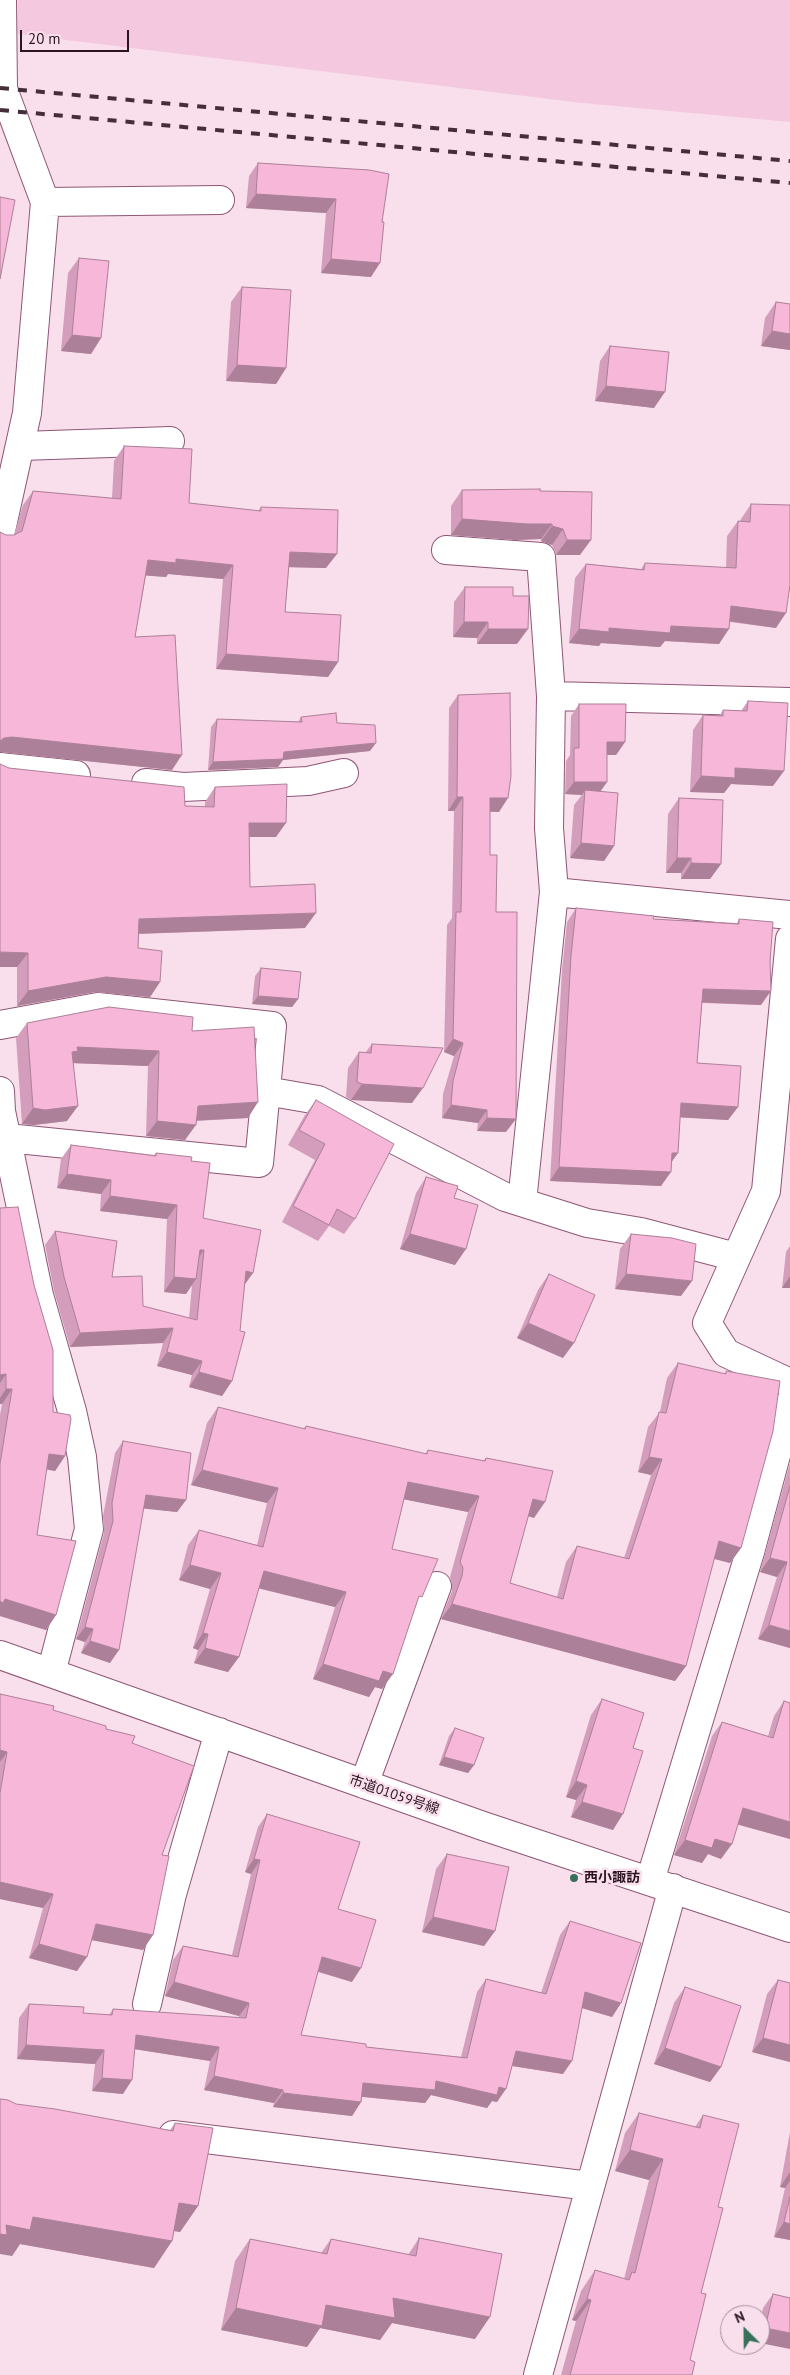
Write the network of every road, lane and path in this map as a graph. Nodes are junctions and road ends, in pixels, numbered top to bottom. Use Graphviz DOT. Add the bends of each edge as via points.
graph roads {
  1 [pos="2,0"];
  2 [pos="220,200"];
  3 [pos="45,202"];
  4 [pos="170,442"];
  5 [pos="21,446"];
  6 [pos="0,535"];
  7 [pos="446,550"];
  8 [pos="551,696"];
  9 [pos="790,702"];
  10 [pos="0,767"];
  11 [pos="344,773"];
  12 [pos="96,778"];
  13 [pos="125,781"];
  14 [pos="554,892"];
  15 [pos="790,915"];
  16 [pos="790,939"];
  17 [pos="0,1025"];
  18 [pos="0,1091"];
  19 [pos="266,1091"];
  20 [pos="7,1138"];
  21 [pos="10,1201"];
  22 [pos="522,1202"];
  23 [pos="736,1257"];
  24 [pos="790,1383"];
  25 [pos="790,1403"];
  26 [pos="437,1586"];
  27 [pos="0,1655"];
  28 [pos="51,1673"];
  29 [pos="219,1732"];
  30 [pos="364,1784"];
  31 [pos="661,1885"];
  32 [pos="790,1928"];
  33 [pos="147,2004"];
  34 [pos="150,2133"];
  35 [pos="590,2186"];
  36 [pos="538,2375"];
  1 -- 3 [label="street" via="3,89"];
  2 -- 3 [label="street"];
  3 -- 5 [label="street" via="28,413"];
  4 -- 5 [label="street"];
  5 -- 6 [label="street"];
  7 -- 8 [label="street" via="541,557"];
  8 -- 9 [label="street"];
  8 -- 14 [label="street" via="549,828"];
  10 -- 12 [label="street"];
  11 -- 13 [label="street" via="308,781 183,788"];
  14 -- 15 [label="street"];
  14 -- 22 [label="street"];
  16 -- 23 [label="street" via="766,1191"];
  17 -- 19 [label="street" via="98,1008 272,1026"];
  18 -- 20 [label="street"];
  19 -- 20 [label="street" via="259,1163"];
  19 -- 22 [label="street" via="318,1100 506,1197"];
  20 -- 21 [label="street"];
  21 -- 28 [label="street" via="72,1411 82,1457 89,1529"];
  22 -- 23 [label="street" via="587,1223 641,1232"];
  23 -- 24 [label="street" via="707,1323 726,1353"];
  25 -- 31 [label="street"];
  26 -- 30 [label="street"];
  27 -- 28 [label="street, 市道01059号線"];
  28 -- 29 [label="street, 市道01059号線"];
  29 -- 30 [label="street, 市道01059号線"];
  29 -- 33 [label="street" via="172,1894"];
  30 -- 31 [label="street, 市道01059号線"];
  31 -- 32 [label="street, 市道01059号線"];
  31 -- 35 [label="street"];
  34 -- 35 [label="street"];
  35 -- 36 [label="street"];
}
